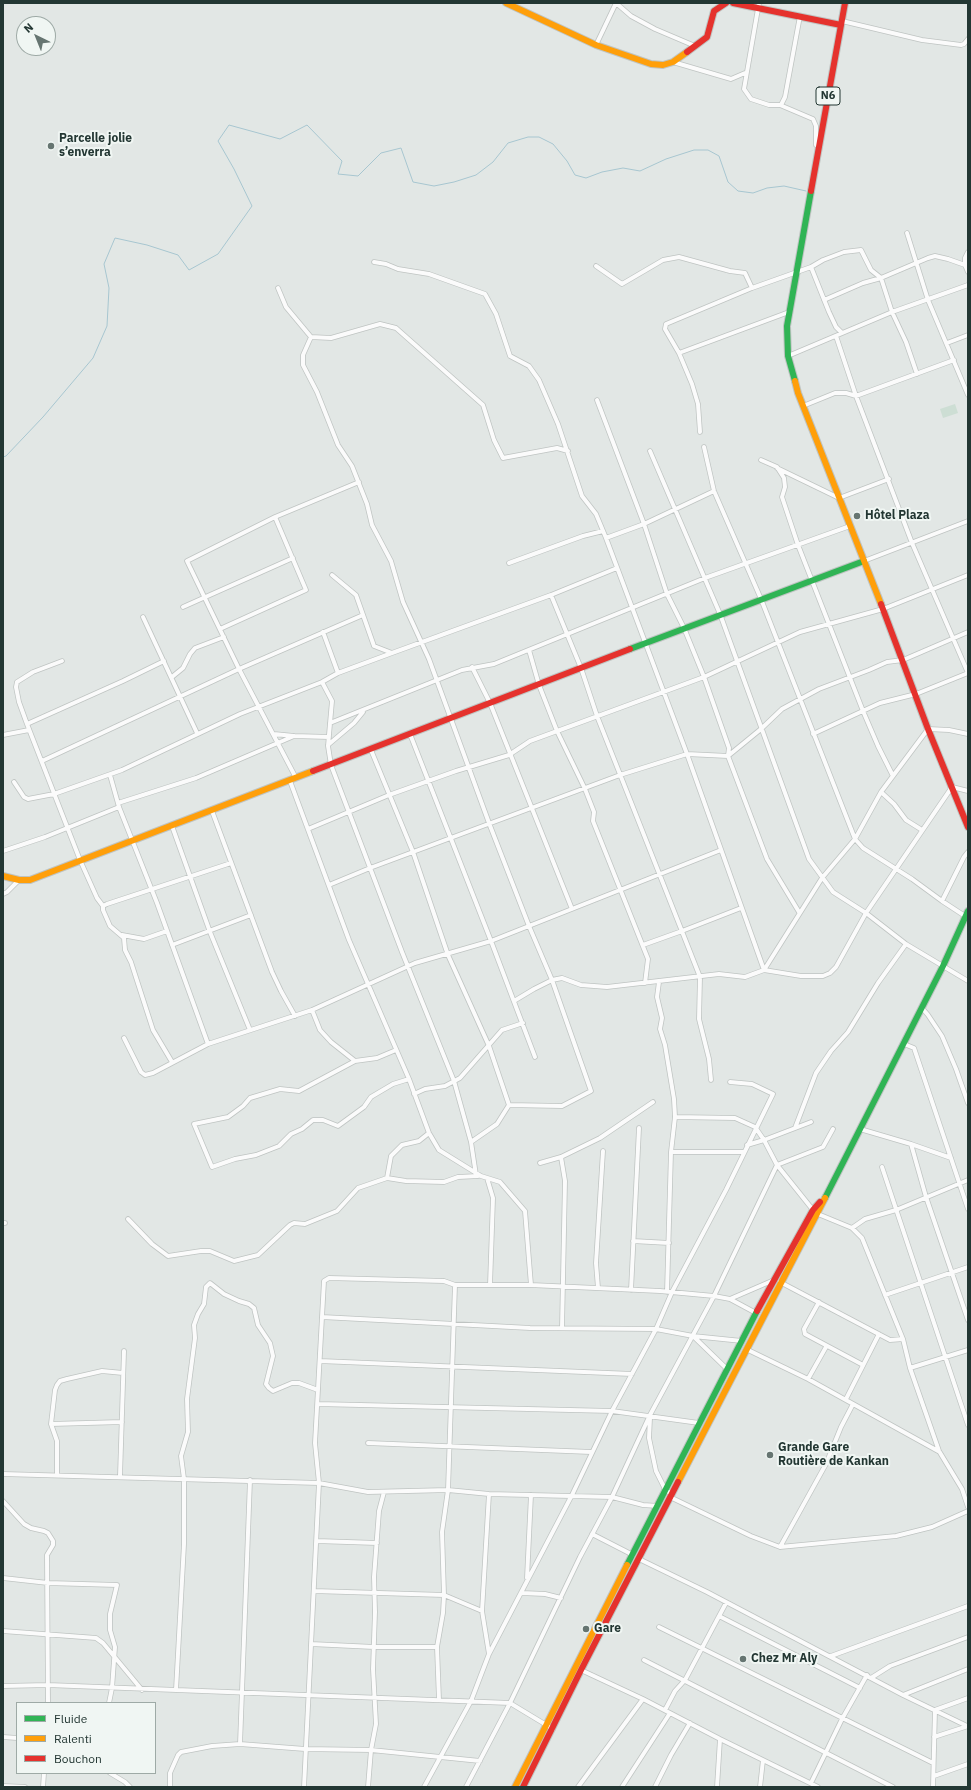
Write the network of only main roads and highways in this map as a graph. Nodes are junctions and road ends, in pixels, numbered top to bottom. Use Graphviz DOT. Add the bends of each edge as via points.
graph roads {
  1 [pos="506,3"];
  2 [pos="723,3"];
  3 [pos="733,3"];
  4 [pos="845,3"];
  5 [pos="759,5"];
  6 [pos="841,23"];
  7 [pos="864,561"];
  8 [pos="968,827"];
  9 [pos="3,876"];
  10 [pos="967,915"];
  11 [pos="777,1281"];
  12 [pos="577,1669"];
  13 [pos="515,1787"];
  14 [pos="523,1787"];
  1 -- 2 [label="main road" via="596,45 651,64 663,65 673,62 707,37 714,11"];
  3 -- 5 [label="main road"];
  4 -- 6 [label="main road, N6"];
  5 -- 6 [label="main road"];
  6 -- 7 [label="main road, N6" via="787,326 788,356 803,406"];
  7 -- 8 [label="main road, N6"];
  7 -- 9 [label="main road" via="720,614 42,876 30,880"];
  10 -- 11 [label="main road" via="860,1129"];
  11 -- 12 [label="main road" via="746,1348 639,1559"];
  11 -- 12 [label="main road" via="756,1313 699,1423"];
  12 -- 13 [label="main road"];
  12 -- 14 [label="main road" via="553,1730"];
}
